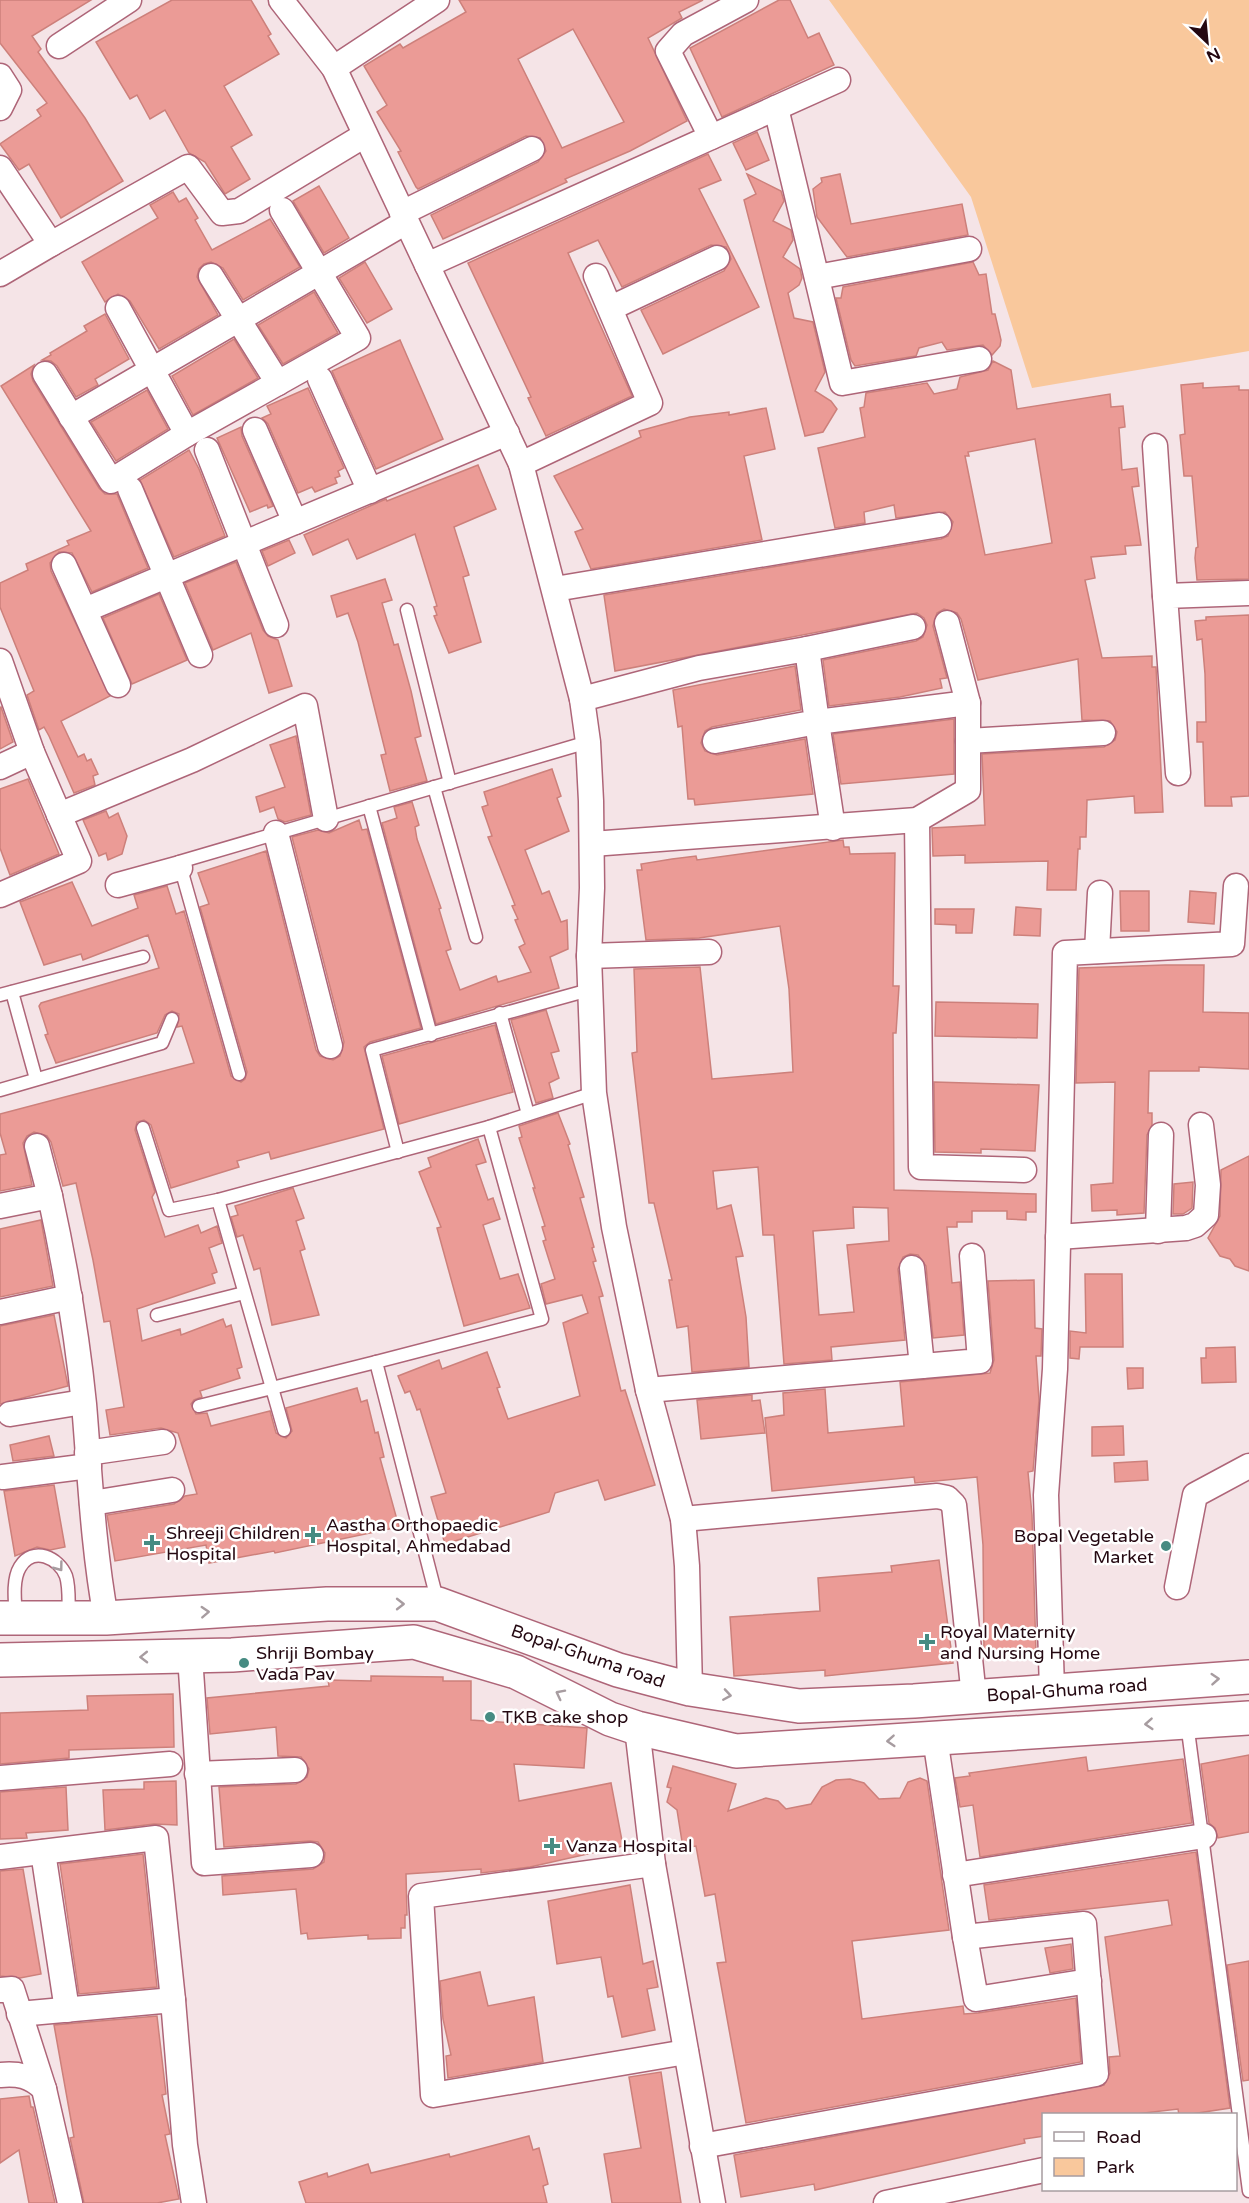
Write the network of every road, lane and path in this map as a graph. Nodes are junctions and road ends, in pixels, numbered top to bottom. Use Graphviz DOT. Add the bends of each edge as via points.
graph roads {
  1 [pos="129,0"];
  2 [pos="281,0"];
  3 [pos="437,0"];
  4 [pos="746,0"];
  5 [pos="711,8"];
  6 [pos="59,46"];
  7 [pos="334,68"];
  8 [pos="0,76"];
  9 [pos="838,80"];
  10 [pos="0,108"];
  11 [pos="776,108"];
  12 [pos="365,135"];
  13 [pos="711,137"];
  14 [pos="532,149"];
  15 [pos="0,168"];
  16 [pos="282,210"];
  17 [pos="404,218"];
  18 [pos="51,244"];
  19 [pos="969,249"];
  20 [pos="717,258"];
  21 [pos="427,265"];
  22 [pos="319,273"];
  23 [pos="0,274"];
  24 [pos="211,276"];
  25 [pos="596,276"];
  26 [pos="817,277"];
  27 [pos="118,308"];
  28 [pos="611,308"];
  29 [pos="238,320"];
  30 [pos="979,359"];
  31 [pos="152,370"];
  32 [pos="45,374"];
  33 [pos="320,379"];
  34 [pos="278,383"];
  35 [pos="71,417"];
  36 [pos="255,430"];
  37 [pos="187,434"];
  38 [pos="507,434"];
  39 [pos="1155,446"];
  40 [pos="207,450"];
  41 [pos="521,464"];
  42 [pos="130,489"];
  43 [pos="370,491"];
  44 [pos="295,522"];
  45 [pos="939,525"];
  46 [pos="244,543"];
  47 [pos="64,564"];
  48 [pos="166,575"];
  49 [pos="555,589"];
  50 [pos="1249,593"];
  51 [pos="1165,596"];
  52 [pos="84,610"];
  53 [pos="407,610"];
  54 [pos="947,623"];
  55 [pos="276,625"];
  56 [pos="914,627"];
  57 [pos="807,650"];
  58 [pos="200,655"];
  59 [pos="0,662"];
  60 [pos="118,685"];
  61 [pos="582,699"];
  62 [pos="968,703"];
  63 [pos="817,722"];
  64 [pos="1103,733"];
  65 [pos="715,741"];
  66 [pos="968,741"];
  67 [pos="588,742"];
  68 [pos="32,752"];
  69 [pos="0,767"];
  70 [pos="1178,773"];
  71 [pos="450,783"];
  72 [pos="434,787"];
  73 [pos="369,806"];
  74 [pos="59,815"];
  75 [pos="326,819"];
  76 [pos="917,820"];
  77 [pos="833,828"];
  78 [pos="276,833"];
  79 [pos="592,844"];
  80 [pos="180,868"];
  81 [pos="117,885"];
  82 [pos="1236,886"];
  83 [pos="0,893"];
  84 [pos="1100,893"];
  85 [pos="476,937"];
  86 [pos="1097,951"];
  87 [pos="709,952"];
  88 [pos="589,956"];
  89 [pos="143,957"];
  90 [pos="589,990"];
  91 [pos="6,994"];
  92 [pos="500,1013"];
  93 [pos="172,1019"];
  94 [pos="431,1035"];
  95 [pos="330,1046"];
  96 [pos="239,1074"];
  97 [pos="36,1079"];
  98 [pos="0,1090"];
  99 [pos="594,1093"];
  100 [pos="528,1114"];
  101 [pos="1201,1125"];
  102 [pos="489,1127"];
  103 [pos="144,1128"];
  104 [pos="1161,1135"];
  105 [pos="37,1146"];
  106 [pos="398,1152"];
  107 [pos="1024,1170"];
  108 [pos="50,1196"];
  109 [pos="218,1200"];
  110 [pos="0,1206"];
  111 [pos="1158,1231"];
  112 [pos="1058,1237"];
  113 [pos="972,1256"];
  114 [pos="912,1269"];
  115 [pos="244,1293"];
  116 [pos="70,1298"];
  117 [pos="0,1312"];
  118 [pos="157,1315"];
  119 [pos="376,1362"];
  120 [pos="922,1366"];
  121 [pos="272,1388"];
  122 [pos="648,1390"];
  123 [pos="83,1402"];
  124 [pos="199,1406"];
  125 [pos="9,1414"];
  126 [pos="284,1430"];
  127 [pos="163,1442"];
  128 [pos="88,1460"];
  129 [pos="1249,1466"];
  130 [pos="3,1478"];
  131 [pos="172,1490"];
  132 [pos="92,1503"];
  133 [pos="683,1519"];
  134 [pos="1177,1587"];
  135 [pos="438,1604"];
  136 [pos="8,1618"];
  137 [pos="69,1618"];
  138 [pos="106,1618"];
  139 [pos="190,1656"];
  140 [pos="0,1660"];
  141 [pos="1249,1677"];
  142 [pos="690,1689"];
  143 [pos="1052,1690"];
  144 [pos="974,1697"];
  145 [pos="1249,1718"];
  146 [pos="1187,1722"];
  147 [pos="637,1728"];
  148 [pos="675,1737"];
  149 [pos="935,1738"];
  150 [pos="170,1764"];
  151 [pos="295,1770"];
  152 [pos="197,1774"];
  153 [pos="0,1778"];
  154 [pos="1204,1836"];
  155 [pos="43,1852"];
  156 [pos="311,1855"];
  157 [pos="0,1857"];
  158 [pos="653,1864"];
  159 [pos="955,1875"];
  160 [pos="964,1937"];
  161 [pos="1089,1981"];
  162 [pos="0,1990"];
  163 [pos="173,2000"];
  164 [pos="67,2010"];
  165 [pos="19,2014"];
  166 [pos="686,2052"];
  167 [pos="0,2076"];
  168 [pos="44,2089"];
  169 [pos="1244,2110"];
  170 [pos="702,2146"];
  171 [pos="1042,2170"];
  172 [pos="1249,2191"];
  173 [pos="70,2203"];
  174 [pos="194,2203"];
  175 [pos="713,2203"];
  176 [pos="885,2203"];
  1 -- 6 [label="street"];
  2 -- 7 [label="street"];
  3 -- 7 [label="street"];
  4 -- 5 [label="street"];
  5 -- 13 [label="street" via="668,51"];
  7 -- 12 [label="street"];
  8 -- 10 [label="street" via="9,90"];
  9 -- 11 [label="street"];
  11 -- 13 [label="street"];
  11 -- 26 [label="street"];
  12 -- 17 [label="street"];
  12 -- 18 [label="street" via="238,211 222,213 188,167"];
  13 -- 21 [label="street"];
  14 -- 17 [label="street"];
  15 -- 18 [label="street"];
  16 -- 22 [label="street"];
  17 -- 21 [label="street"];
  17 -- 22 [label="street"];
  18 -- 23 [label="street"];
  19 -- 26 [label="street"];
  20 -- 28 [label="street"];
  21 -- 38 [label="street"];
  22 -- 29 [label="street"];
  22 -- 34 [label="street" via="358,338"];
  24 -- 29 [label="street"];
  25 -- 28 [label="street"];
  26 -- 30 [label="street" via="842,383"];
  27 -- 31 [label="street"];
  28 -- 41 [label="street" via="650,403"];
  29 -- 31 [label="street"];
  29 -- 34 [label="street"];
  31 -- 35 [label="street"];
  31 -- 37 [label="street"];
  32 -- 35 [label="street"];
  33 -- 43 [label="street"];
  34 -- 37 [label="street"];
  35 -- 37 [label="street" via="111,481"];
  36 -- 44 [label="street"];
  38 -- 41 [label="street"];
  38 -- 43 [label="street"];
  39 -- 51 [label="street"];
  40 -- 46 [label="street"];
  41 -- 49 [label="street"];
  42 -- 48 [label="street"];
  43 -- 44 [label="street"];
  44 -- 46 [label="street"];
  45 -- 49 [label="street"];
  46 -- 48 [label="street"];
  46 -- 55 [label="street"];
  47 -- 52 [label="street"];
  48 -- 52 [label="street"];
  48 -- 58 [label="street"];
  49 -- 61 [label="street"];
  50 -- 51 [label="street"];
  51 -- 70 [label="street"];
  52 -- 60 [label="street"];
  53 -- 71 [label="lane"];
  54 -- 62 [label="street"];
  56 -- 57 [label="street"];
  57 -- 61 [label="street" via="699,668"];
  57 -- 63 [label="street"];
  59 -- 68 [label="street"];
  61 -- 67 [label="street"];
  62 -- 63 [label="street"];
  62 -- 66 [label="street"];
  63 -- 65 [label="street"];
  63 -- 77 [label="street"];
  64 -- 66 [label="street"];
  66 -- 76 [label="street" via="968,790"];
  67 -- 71 [label="lane"];
  67 -- 79 [label="street"];
  68 -- 69 [label="street"];
  68 -- 74 [label="street"];
  71 -- 72 [label="lane"];
  72 -- 73 [label="lane"];
  72 -- 85 [label="lane"];
  73 -- 75 [label="lane"];
  73 -- 94 [label="lane"];
  74 -- 75 [label="street" via="192,760 305,706"];
  74 -- 83 [label="street" via="79,861"];
  75 -- 78 [label="lane"];
  76 -- 77 [label="street"];
  76 -- 107 [label="street" via="921,1167"];
  77 -- 79 [label="street"];
  78 -- 80 [label="lane" via="179,862"];
  78 -- 95 [label="street"];
  79 -- 88 [label="street"];
  80 -- 81 [label="street"];
  80 -- 96 [label="lane"];
  82 -- 86 [label="street" via="1232,944"];
  84 -- 86 [label="street"];
  86 -- 112 [label="street" via="1065,953"];
  87 -- 88 [label="street"];
  88 -- 90 [label="street"];
  89 -- 91 [label="lane"];
  90 -- 92 [label="lane"];
  90 -- 99 [label="street"];
  91 -- 97 [label="lane"];
  92 -- 94 [label="lane"];
  92 -- 100 [label="lane"];
  93 -- 97 [label="lane" via="162,1043"];
  94 -- 106 [label="lane" via="372,1050"];
  97 -- 98 [label="lane"];
  99 -- 100 [label="lane"];
  99 -- 122 [label="street" via="614,1227"];
  100 -- 102 [label="lane"];
  101 -- 111 [label="street" via="1208,1185 1206,1215 1195,1225"];
  102 -- 106 [label="lane"];
  102 -- 119 [label="lane" via="542,1319"];
  103 -- 109 [label="lane" via="169,1210"];
  104 -- 111 [label="street"];
  105 -- 108 [label="street"];
  106 -- 109 [label="lane"];
  108 -- 110 [label="street"];
  108 -- 116 [label="street"];
  109 -- 115 [label="lane"];
  111 -- 112 [label="street"];
  112 -- 143 [label="street" via="1055,1368 1046,1495"];
  113 -- 120 [label="street" via="980,1361"];
  114 -- 120 [label="street"];
  115 -- 118 [label="lane"];
  115 -- 121 [label="lane"];
  116 -- 117 [label="street"];
  116 -- 123 [label="street"];
  119 -- 121 [label="lane"];
  119 -- 135 [label="lane"];
  120 -- 122 [label="street"];
  121 -- 124 [label="lane"];
  121 -- 126 [label="lane"];
  122 -- 133 [label="street"];
  123 -- 125 [label="street"];
  123 -- 128 [label="street"];
  127 -- 128 [label="street"];
  128 -- 130 [label="street"];
  128 -- 132 [label="street"];
  129 -- 134 [label="street" via="1195,1495"];
  131 -- 132 [label="street"];
  132 -- 138 [label="street"];
  133 -- 142 [label="street"];
  133 -- 144 [label="street" via="947,1498 954,1505"];
  138 -- 135 [label="street, Bopal-Ghuma road, one-way" via="327,1604"];
  135 -- 142 [label="street, Bopal-Ghuma road" via="618,1670"];
  136 -- 137 [label="street, Bopal-Ghuma road"];
  136 -- 137 [label="lane, one-way" via="20,1565 29,1558 45,1555 62,1567 67,1580"];
  137 -- 138 [label="street, Bopal-Ghuma road"];
  139 -- 140 [label="street, one-way"];
  147 -- 139 [label="street, one-way" via="610,1719 516,1672 414,1642"];
  139 -- 152 [label="street"];
  143 -- 141 [label="street, Bopal-Ghuma road, one-way"];
  142 -- 144 [label="street, Bopal-Ghuma road, one-way" via="799,1706"];
  142 -- 148 [label="street"];
  143 -- 144 [label="street, Bopal-Ghuma road"];
  145 -- 146 [label="street"];
  146 -- 149 [label="street, one-way"];
  146 -- 154 [label="lane"];
  147 -- 148 [label="street"];
  147 -- 158 [label="street"];
  149 -- 148 [label="street, one-way" via="736,1751"];
  149 -- 159 [label="street"];
  150 -- 153 [label="street"];
  151 -- 152 [label="street"];
  152 -- 156 [label="street" via="204,1863"];
  154 -- 159 [label="street"];
  154 -- 169 [label="lane"];
  155 -- 157 [label="street"];
  155 -- 163 [label="street" via="156,1838"];
  155 -- 164 [label="street"];
  158 -- 166 [label="street"];
  158 -- 166 [label="street" via="421,1896 433,2096"];
  159 -- 160 [label="street"];
  160 -- 161 [label="street" via="976,1999"];
  160 -- 161 [label="street" via="1084,1924"];
  161 -- 170 [label="street" via="1096,2074"];
  162 -- 165 [label="street" via="12,1989"];
  163 -- 164 [label="street"];
  163 -- 174 [label="street"];
  164 -- 165 [label="street"];
  165 -- 168 [label="street"];
  166 -- 170 [label="street"];
  167 -- 168 [label="street" via="16,2073"];
  168 -- 173 [label="street"];
  169 -- 172 [label="lane"];
  170 -- 175 [label="street"];
  171 -- 176 [label="street"];
}
